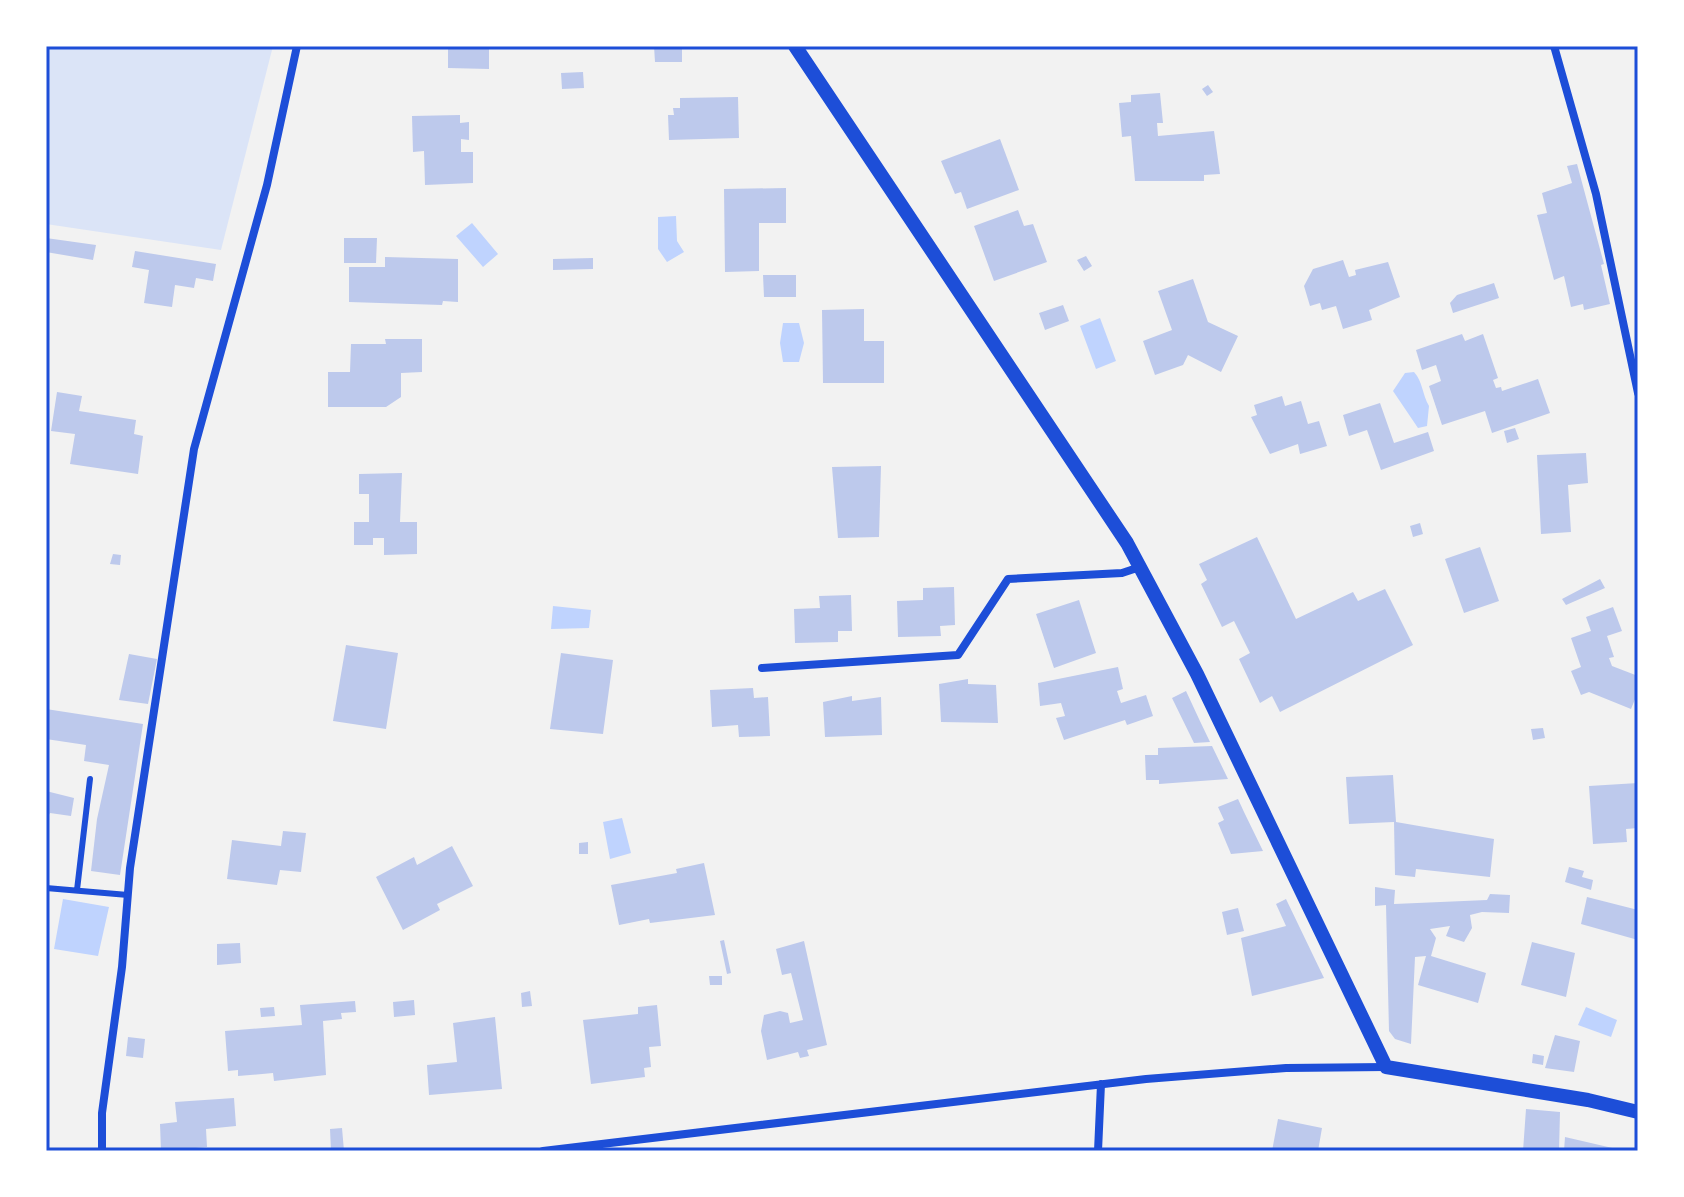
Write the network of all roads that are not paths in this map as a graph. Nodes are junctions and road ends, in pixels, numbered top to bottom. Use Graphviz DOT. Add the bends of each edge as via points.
graph roads {
  1 [pos="297,46"];
  2 [pos="795,46"];
  3 [pos="1554,46"];
  4 [pos="1638,393"];
  5 [pos="1140,567"];
  6 [pos="762,668"];
  7 [pos="90,779"];
  8 [pos="46,888"];
  9 [pos="77,890"];
  10 [pos="128,895"];
  11 [pos="1386,1067"];
  12 [pos="1101,1084"];
  13 [pos="1638,1112"];
  14 [pos="102,1151"];
  15 [pos="543,1151"];
  16 [pos="1098,1151"];
  1 -- 10 [label="street" via="267,185 194,449"];
  2 -- 5 [label="street"];
  3 -- 4 [label="street" via="1596,194"];
  5 -- 6 [label="street" via="1122,573 1008,579 958,655"];
  5 -- 11 [label="street"];
  7 -- 9 [label="lane"];
  8 -- 9 [label="lane"];
  9 -- 10 [label="lane"];
  10 -- 14 [label="street"];
  11 -- 12 [label="street" via="1286,1068"];
  11 -- 13 [label="street"];
  12 -- 15 [label="street"];
  12 -- 16 [label="street"];
}
